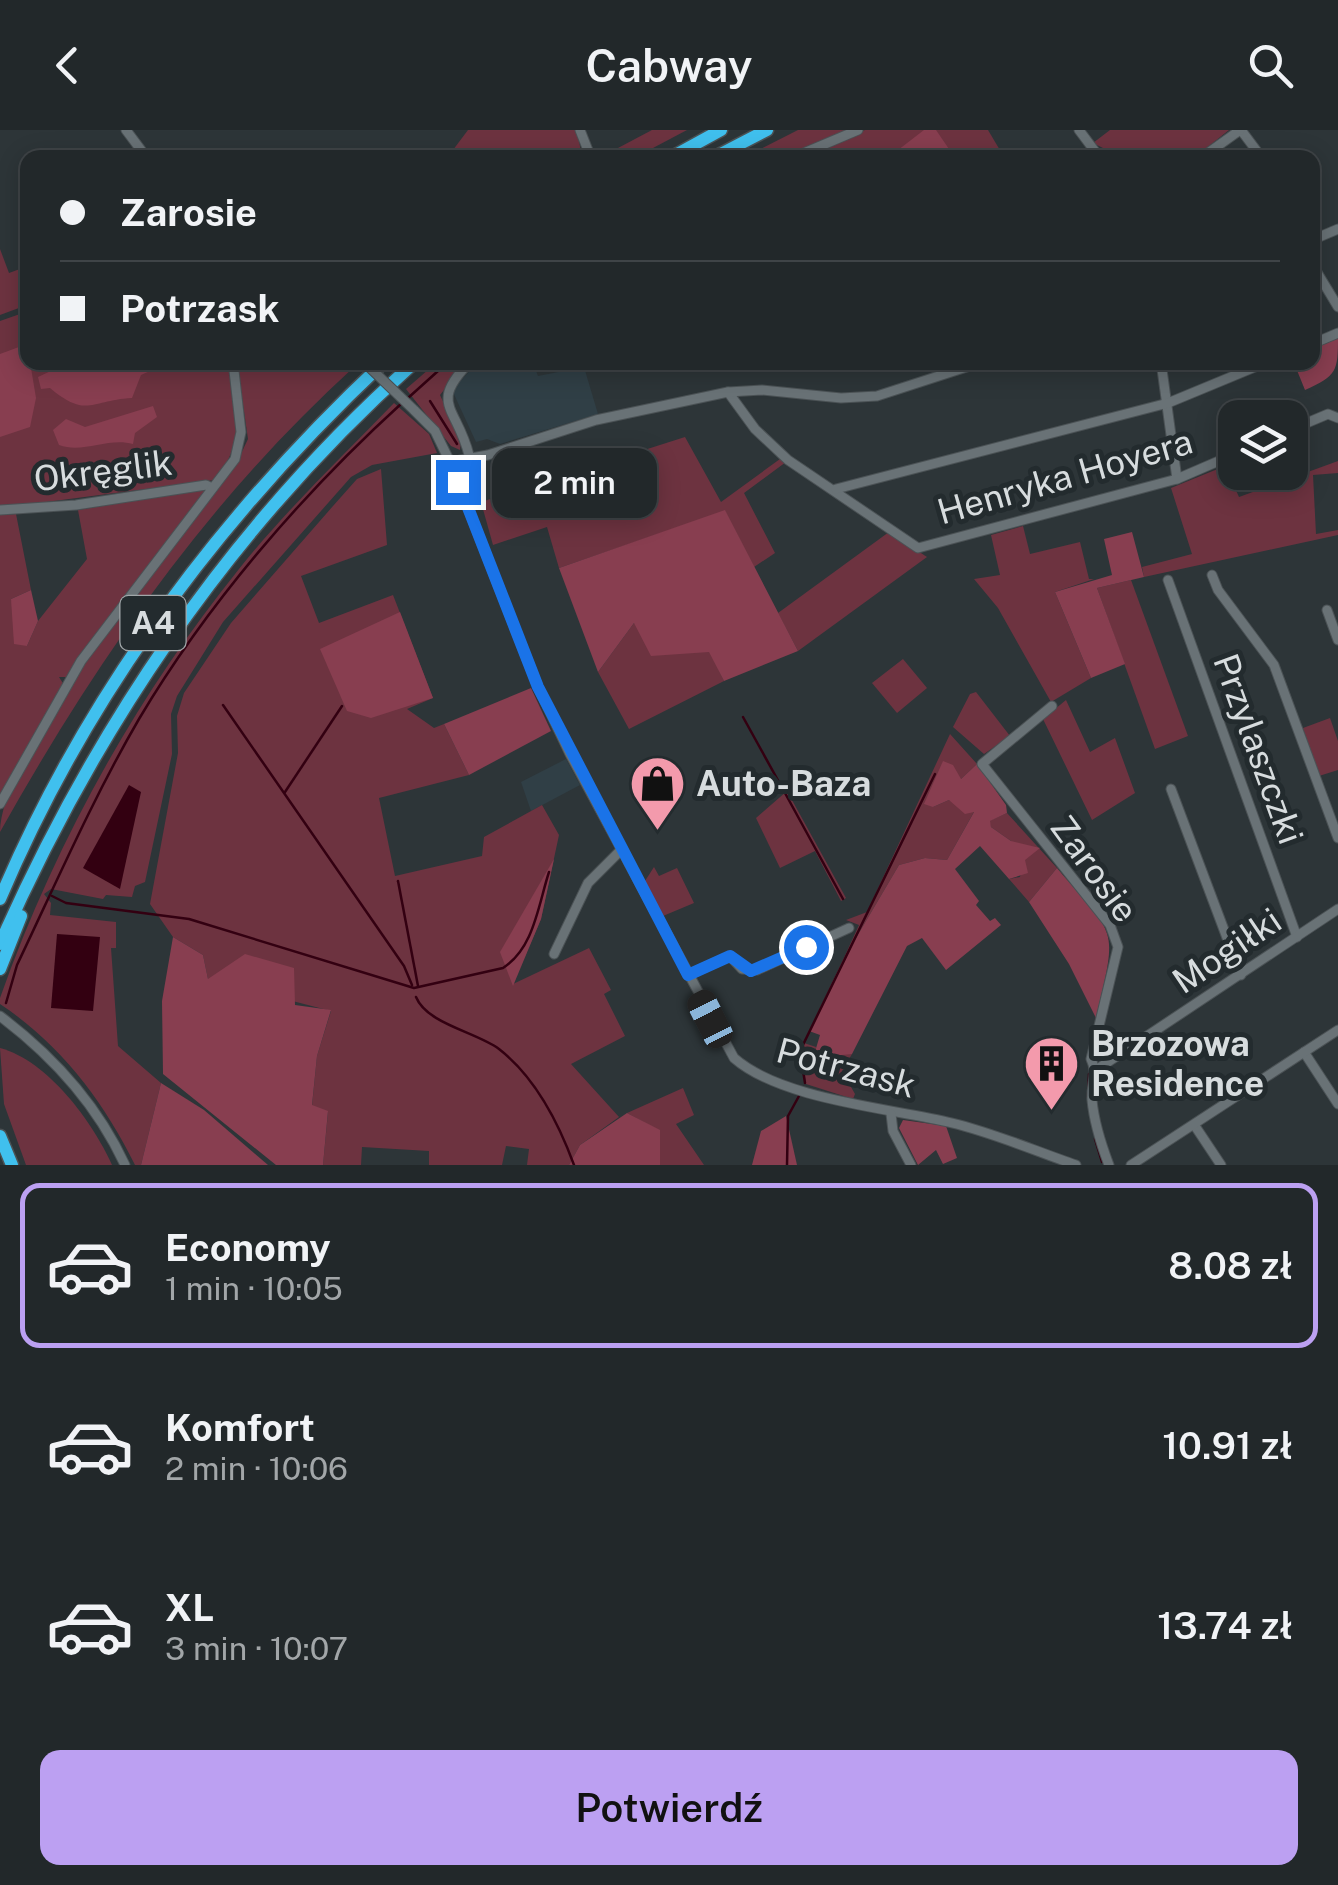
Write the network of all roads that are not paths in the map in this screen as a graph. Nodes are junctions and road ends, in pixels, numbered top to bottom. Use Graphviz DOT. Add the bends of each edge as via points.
graph roads {
  1 [pos="721,130"];
  2 [pos="767,130"];
  3 [pos="858,130"];
  4 [pos="1240,130"];
  5 [pos="685,150"];
  6 [pos="728,150"];
  7 [pos="811,150"];
  8 [pos="1212,150"];
  9 [pos="1256,150"];
  10 [pos="1320,278"];
  11 [pos="1338,308"];
  12 [pos="233,370"];
  13 [pos="372,370"];
  14 [pos="376,370"];
  15 [pos="407,370"];
  16 [pos="462,370"];
  17 [pos="958,370"];
  18 [pos="1162,370"];
  19 [pos="1248,370"];
  20 [pos="728,392"];
  21 [pos="1168,404"];
  22 [pos="1338,418"];
  23 [pos="1308,422"];
  24 [pos="469,455"];
  25 [pos="1218,461"];
  26 [pos="450,462"];
  27 [pos="1178,479"];
  28 [pos="212,488"];
  29 [pos="836,489"];
  30 [pos="0,510"];
  31 [pos="1212,574"];
  32 [pos="1168,580"];
  33 [pos="1327,610"];
  34 [pos="1338,640"];
  35 [pos="1052,706"];
  36 [pos="1171,788"];
  37 [pos="0,804"];
  38 [pos="1338,838"];
  39 [pos="46,847"];
  40 [pos="620,850"];
  41 [pos="16,862"];
  42 [pos="0,887"];
  43 [pos="0,899"];
  44 [pos="1338,910"];
  45 [pos="849,928"];
  46 [pos="1297,936"];
  47 [pos="0,944"];
  48 [pos="554,954"];
  49 [pos="0,969"];
  50 [pos="688,975"];
  51 [pos="1240,976"];
  52 [pos="0,1016"];
  53 [pos="1338,1030"];
  54 [pos="1304,1052"];
  55 [pos="1096,1070"];
  56 [pos="1338,1104"];
  57 [pos="890,1114"];
  58 [pos="1195,1126"];
  59 [pos="0,1136"];
  60 [pos="12,1165"];
  61 [pos="125,1165"];
  62 [pos="911,1165"];
  63 [pos="1076,1165"];
  64 [pos="1110,1165"];
  65 [pos="1132,1165"];
  66 [pos="1221,1165"];
  1 -- 5 [label="highway"];
  2 -- 6 [label="highway"];
  3 -- 7 [label="street"];
  4 -- 8 [label="street"];
  4 -- 9 [label="street"];
  10 -- 11 [label="street"];
  12 -- 28 [label="street, Okręglik" via="240,446"];
  13 -- 26 [label="street, Potrzask, bridge" via="436,431"];
  14 -- 41 [label="highway, A4" via="266,482 169,601 90,719"];
  15 -- 39 [label="highway, A4" via="318,456 212,578 118,714"];
  16 -- 24 [label="street" via="445,395"];
  17 -- 20 [label="street" via="878,396"];
  18 -- 21 [label="street"];
  19 -- 21 [label="street"];
  20 -- 24 [label="street"];
  20 -- 29 [label="street, Henryka Hoyera" via="788,460"];
  21 -- 27 [label="street"];
  21 -- 29 [label="street"];
  22 -- 23 [label="street" via="1328,414"];
  24 -- 26 [label="street"];
  25 -- 27 [label="street, Henryka Hoyera"];
  26 -- 40 [label="street, Potrzask" via="538,687"];
  27 -- 29 [label="street, Henryka Hoyera" via="918,548"];
  28 -- 30 [label="street, Okręglik"];
  28 -- 37 [label="street, Okręglik" via="81,661"];
  31 -- 38 [label="street" via="1274,665"];
  32 -- 46 [label="street, Przylaszczki"];
  33 -- 34 [label="street"];
  35 -- 55 [label="street, Zarosie" via="982,764 1110,925 1118,947 1091,1059"];
  36 -- 51 [label="street"];
  39 -- 47 [label="highway, A4"];
  39 -- 49 [label="highway"];
  40 -- 48 [label="street" via="588,882"];
  40 -- 50 [label="street, Potrzask"];
  41 -- 42 [label="highway"];
  41 -- 43 [label="highway, A4"];
  44 -- 46 [label="street, Mogiłki"];
  45 -- 50 [label="street" via="757,970 742,968 730,956"];
  46 -- 51 [label="street, Mogiłki"];
  50 -- 57 [label="street, Potrzask" via="729,1052 747,1069"];
  51 -- 55 [label="street, Mogiłki"];
  52 -- 61 [label="street" via="80,1091"];
  53 -- 54 [label="street"];
  54 -- 56 [label="street"];
  54 -- 58 [label="street"];
  55 -- 64 [label="street, Zarosie" via="1092,1099"];
  57 -- 62 [label="street"];
  57 -- 63 [label="street, Potrzask" via="958,1124"];
  58 -- 65 [label="street"];
  58 -- 66 [label="street"];
  59 -- 60 [label="highway"];
}
